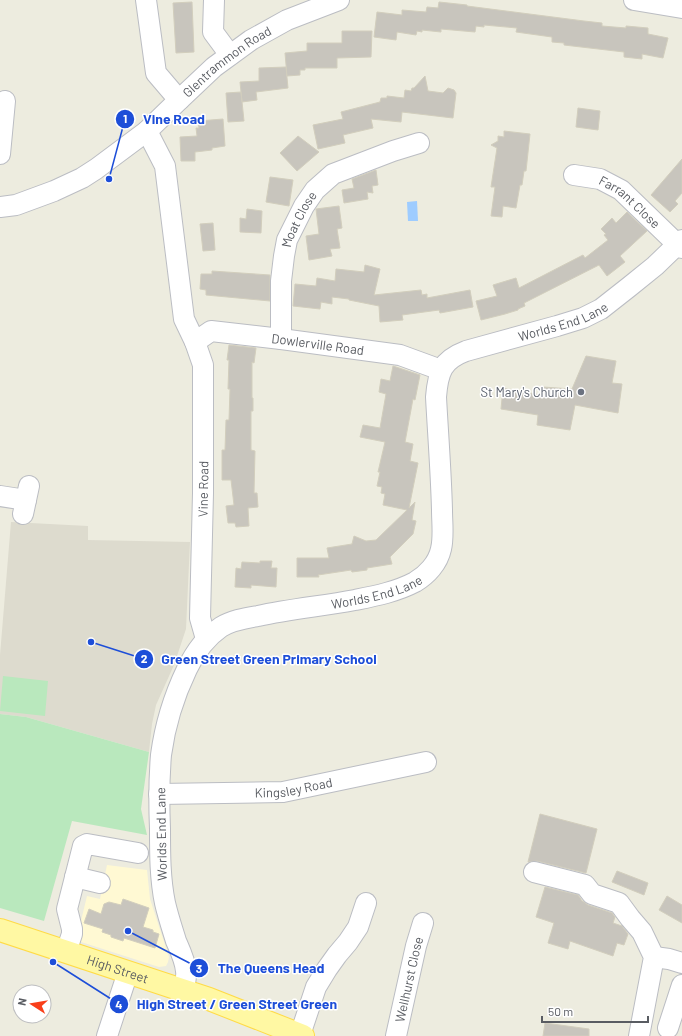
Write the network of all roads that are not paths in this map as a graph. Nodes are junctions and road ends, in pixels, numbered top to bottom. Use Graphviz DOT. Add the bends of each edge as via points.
graph roads {
  1 [pos="146,0"];
  2 [pos="214,0"];
  3 [pos="339,0"];
  4 [pos="634,0"];
  5 [pos="682,8"];
  6 [pos="230,55"];
  7 [pos="179,100"];
  8 [pos="6,101"];
  9 [pos="147,131"];
  10 [pos="419,143"];
  11 [pos="0,154"];
  12 [pos="574,175"];
  13 [pos="0,208"];
  14 [pos="680,244"];
  15 [pos="281,339"];
  16 [pos="195,342"];
  17 [pos="441,370"];
  18 [pos="0,496"];
  19 [pos="26,500"];
  20 [pos="206,639"];
  21 [pos="426,762"];
  22 [pos="159,794"];
  23 [pos="138,853"];
  24 [pos="534,872"];
  25 [pos="75,877"];
  26 [pos="100,883"];
  27 [pos="366,903"];
  28 [pos="423,923"];
  29 [pos="0,930"];
  30 [pos="66,952"];
  31 [pos="654,957"];
  32 [pos="682,963"];
  33 [pos="128,972"];
  34 [pos="682,985"];
  35 [pos="183,990"];
  36 [pos="668,1028"];
  37 [pos="114,1034"];
  38 [pos="302,1036"];
  39 [pos="396,1036"];
  40 [pos="639,1036"];
  1 -- 7 [label="street" via="156,73"];
  2 -- 6 [label="street" via="213,32"];
  3 -- 6 [label="street, Glentrammon Road" via="287,20"];
  4 -- 5 [label="street"];
  6 -- 7 [label="street, Glentrammon Road"];
  7 -- 9 [label="street, Glentrammon Road"];
  8 -- 11 [label="street"];
  9 -- 13 [label="street, Glentrammon Road" via="82,178 42,196"];
  9 -- 16 [label="street, Vine Road" via="165,166 184,319"];
  10 -- 15 [label="street, Moat Close" via="393,150 333,174 315,190 287,240 281,281"];
  12 -- 14 [label="street, Farrant Close" via="600,179 620,190"];
  14 -- 17 [label="street, Worlds End Lane" via="593,313 458,354 445,363"];
  15 -- 16 [label="street, Dowlerville Road" via="211,331"];
  15 -- 17 [label="street, Dowlerville Road" via="400,355"];
  16 -- 20 [label="street, Vine Road" via="203,365 200,618"];
  17 -- 20 [label="street, Worlds End Lane" via="436,397 442,540 438,558 428,572 415,582 389,593 239,620 222,626"];
  18 -- 19 [label="street"];
  20 -- 22 [label="street, Worlds End Lane" via="195,653 170,711 161,756"];
  21 -- 22 [label="street, Kingsley Road" via="283,792"];
  22 -- 35 [label="street, Worlds End Lane" via="163,893 185,964 186,980"];
  23 -- 25 [label="street" via="84,844"];
  24 -- 31 [label="street" via="585,885 592,894 619,903 642,932"];
  25 -- 26 [label="street"];
  25 -- 30 [label="street" via="67,909 72,934"];
  27 -- 38 [label="street" via="358,927 316,987"];
  28 -- 39 [label="street, Wellhurst Close"];
  29 -- 30 [label="main road, High Street"];
  30 -- 33 [label="main road, High Street"];
  31 -- 32 [label="street"];
  31 -- 40 [label="street"];
  33 -- 35 [label="main road, High Street"];
  33 -- 37 [label="street"];
  34 -- 36 [label="street"];
  35 -- 38 [label="main road, High Street"];
}
